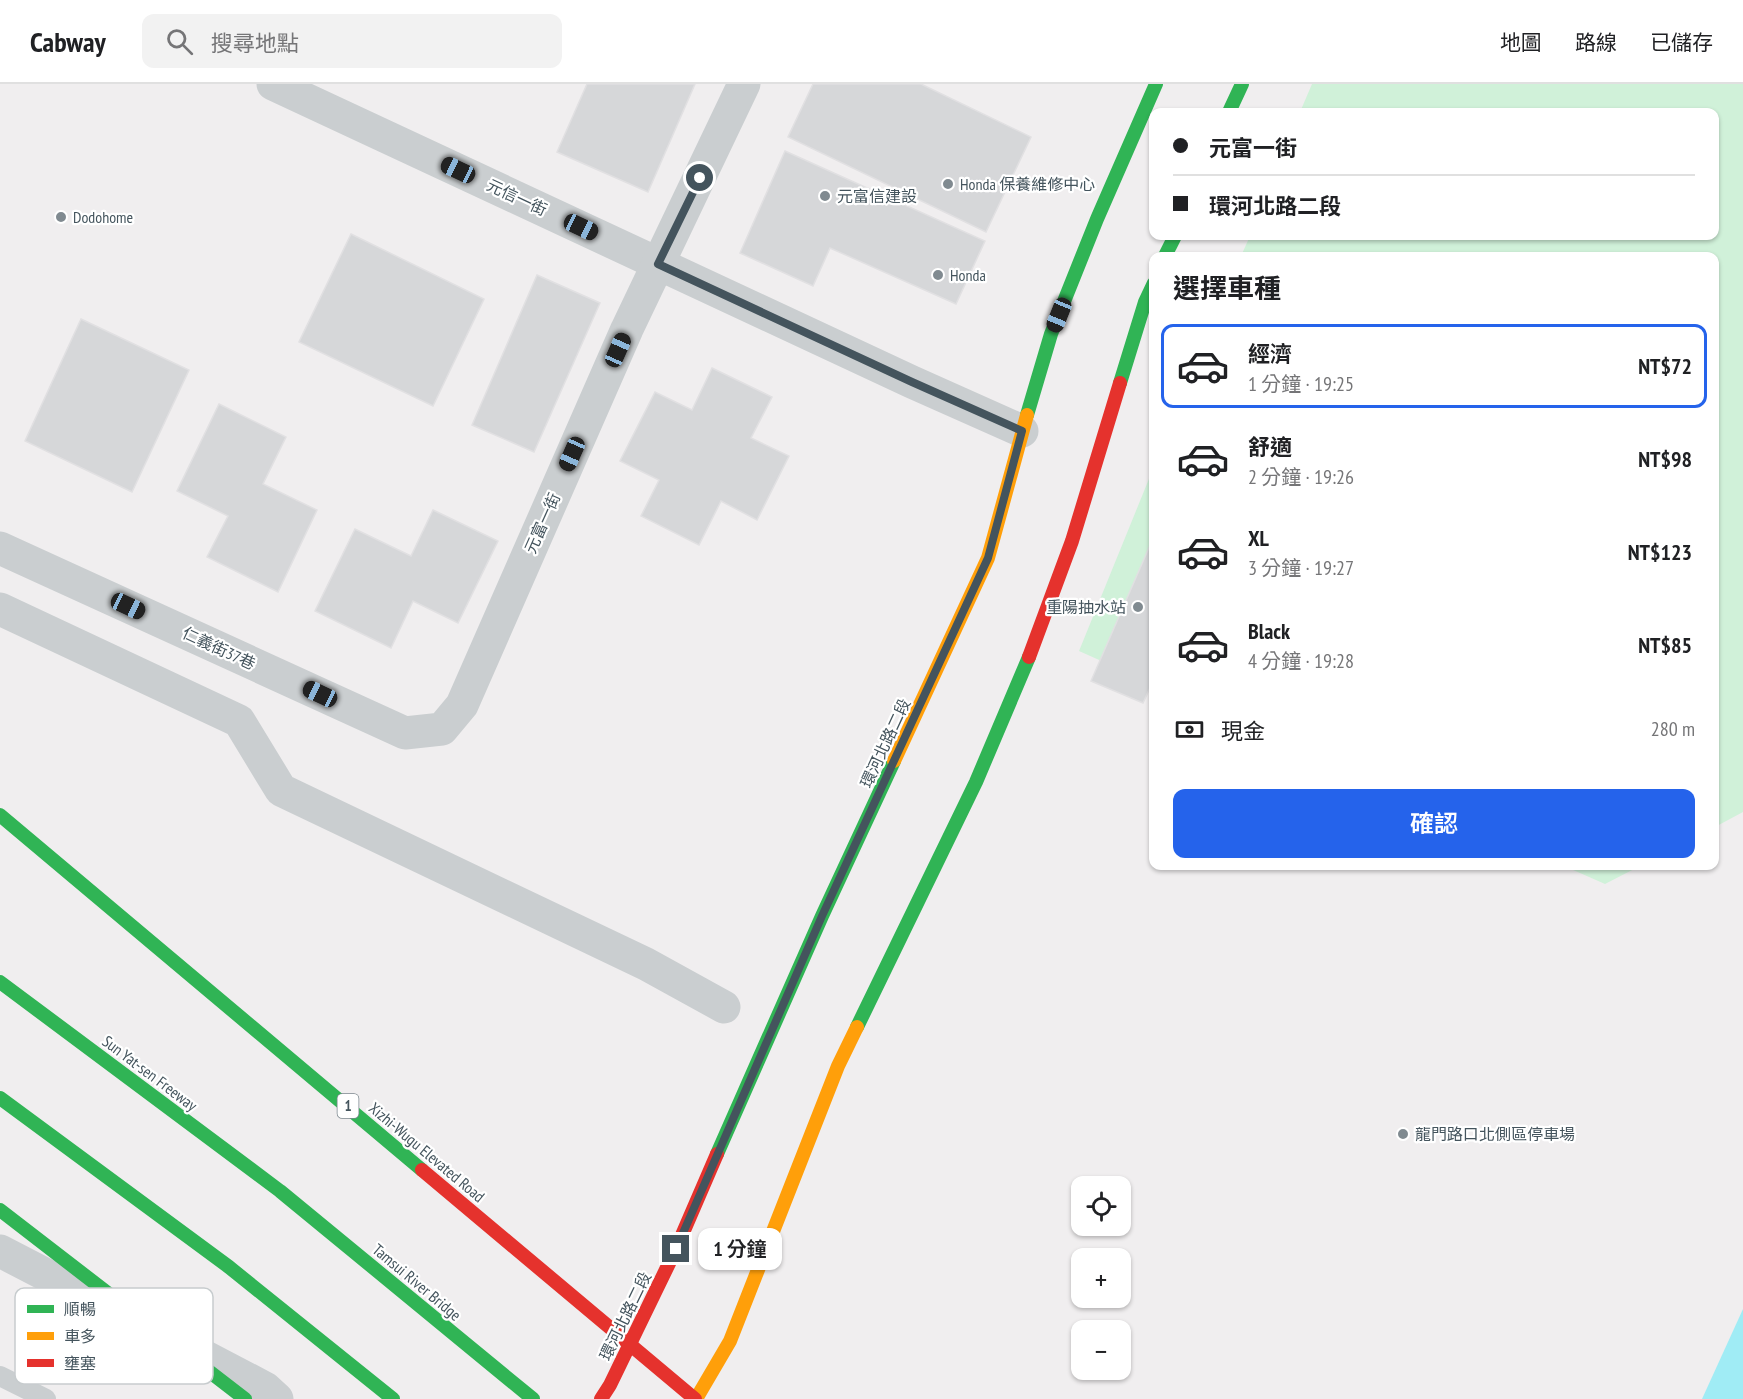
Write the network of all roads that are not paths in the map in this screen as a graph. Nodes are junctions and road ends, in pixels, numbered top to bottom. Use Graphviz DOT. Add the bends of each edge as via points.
graph roads {
  1 [pos="273,84"];
  2 [pos="744,84"];
  3 [pos="1156,84"];
  4 [pos="1242,84"];
  5 [pos="1231,108"];
  6 [pos="658,264"];
  7 [pos="1149,294"];
  8 [pos="1022,431"];
  9 [pos="0,548"];
  10 [pos="0,609"];
  11 [pos="442,729"];
  12 [pos="0,815"];
  13 [pos="0,982"];
  14 [pos="724,1007"];
  15 [pos="0,1098"];
  16 [pos="280,1191"];
  17 [pos="0,1210"];
  18 [pos="0,1251"];
  19 [pos="71,1288"];
  20 [pos="101,1288"];
  21 [pos="635,1334"];
  22 [pos="213,1361"];
  23 [pos="213,1374"];
  24 [pos="0,1376"];
  25 [pos="15,1384"];
  26 [pos="16,1384"];
  27 [pos="699,1394"];
  28 [pos="46,1399"];
  29 [pos="245,1399"];
  30 [pos="278,1399"];
  31 [pos="393,1399"];
  32 [pos="532,1399"];
  33 [pos="601,1399"];
  34 [pos="718,1399"];
  1 -- 6 [label="street, 元信一街"];
  2 -- 6 [label="street, 元富一街"];
  3 -- 8 [label="main road, 環河北路二段" via="1056,324"];
  4 -- 5 [label="main road"];
  6 -- 8 [label="street, 元信一街"];
  6 -- 11 [label="street, 元富一街" via="462,705"];
  7 -- 27 [label="main road" via="1038,636 976,782 838,1066 730,1341"];
  8 -- 21 [label="main road, 環河北路二段" via="988,558"];
  9 -- 11 [label="street, 仁義街37巷" via="405,733"];
  10 -- 14 [label="street" via="239,721 281,790 646,964"];
  12 -- 27 [label="main road, Xizhi-Wugu Elevated Road / 1"];
  13 -- 16 [label="main road, Sun Yat-sen Freeway"];
  15 -- 31 [label="main road" via="229,1267"];
  16 -- 32 [label="main road, Tamsui River Bridge"];
  17 -- 20 [label="main road"];
  18 -- 19 [label="street"];
  21 -- 27 [label="lane"];
  21 -- 33 [label="main road, 環河北路二段"];
  22 -- 30 [label="street"];
  23 -- 29 [label="main road"];
  24 -- 25 [label="lane"];
  26 -- 28 [label="lane"];
  27 -- 34 [label="lane"];
}
